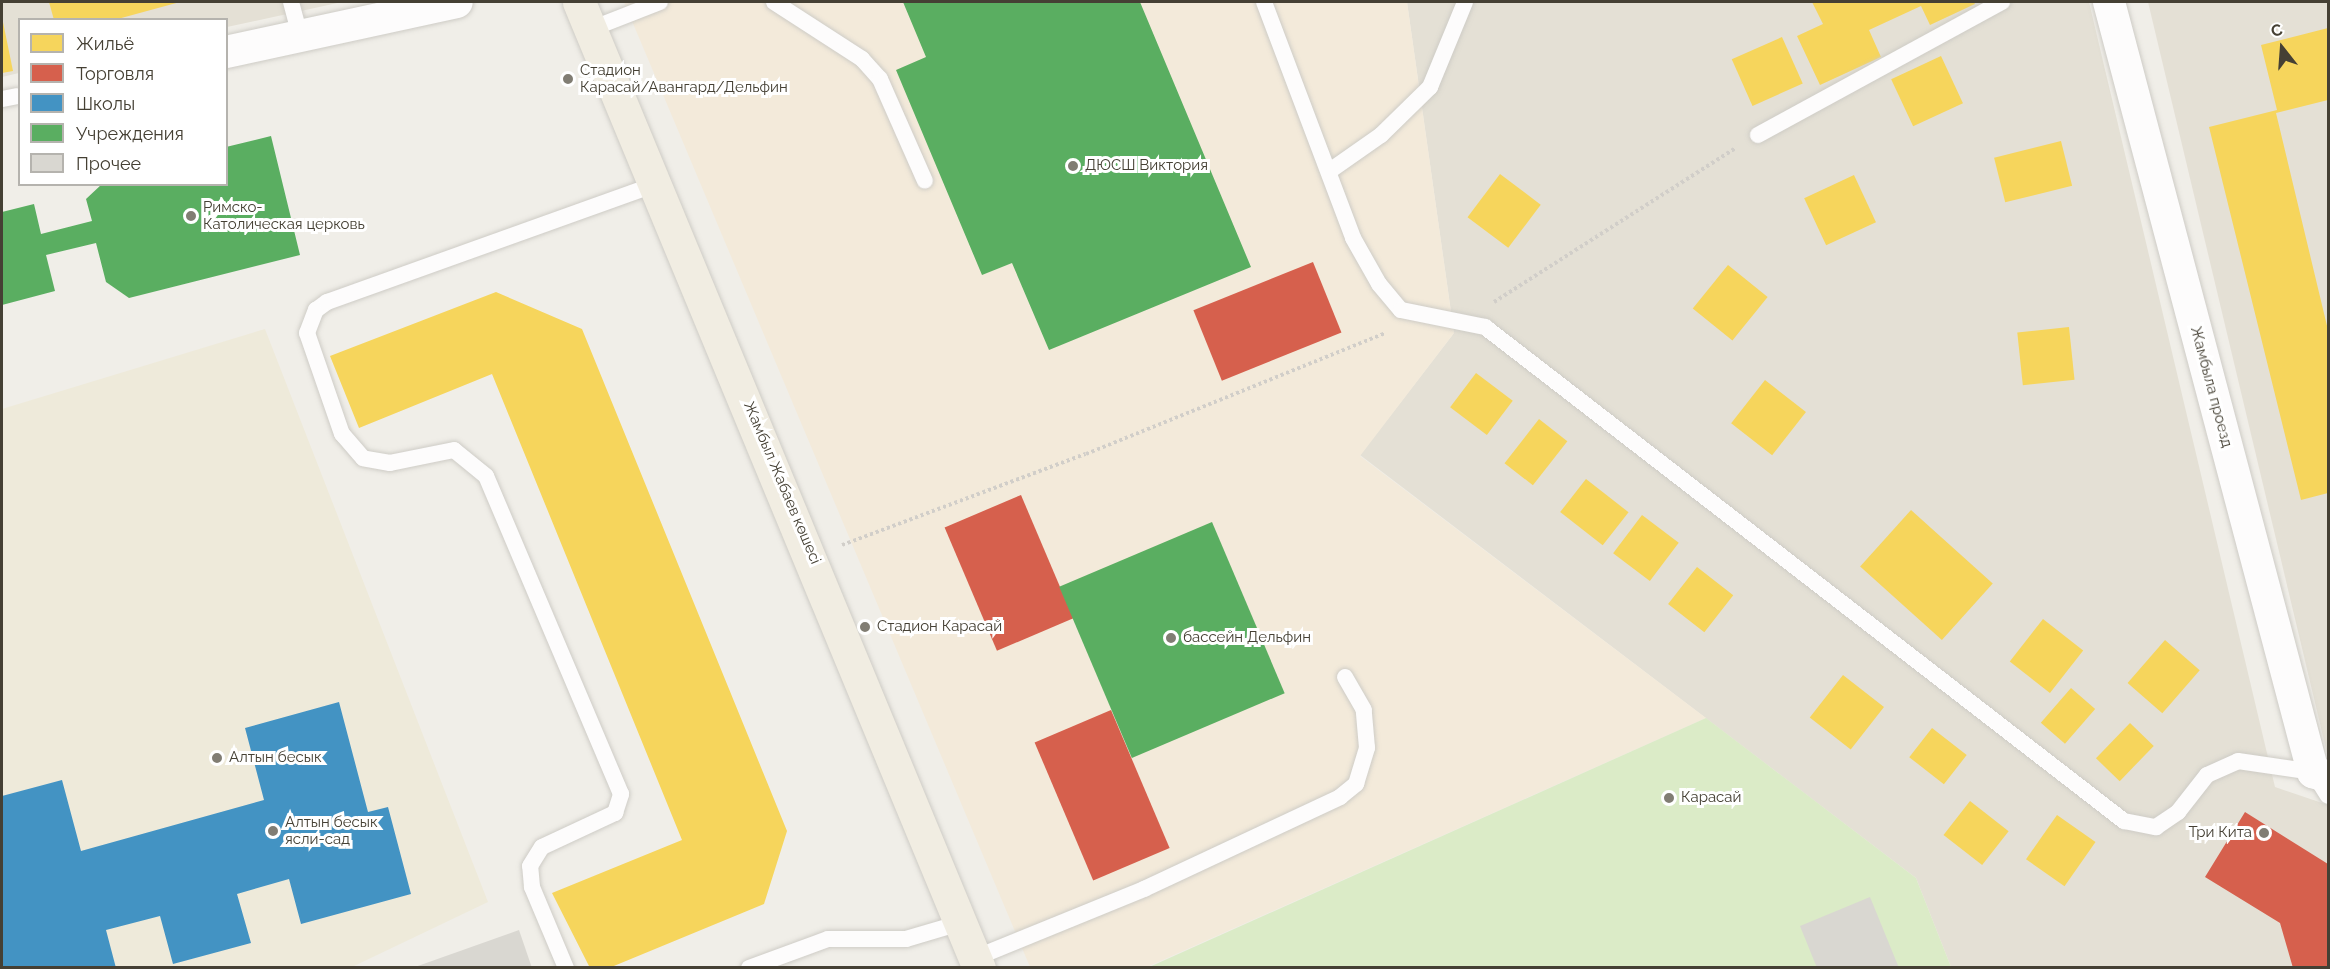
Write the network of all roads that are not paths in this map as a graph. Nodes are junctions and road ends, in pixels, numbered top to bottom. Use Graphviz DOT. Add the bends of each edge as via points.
graph roads {
  1 [pos="291,2"];
  2 [pos="457,2"];
  3 [pos="660,2"];
  4 [pos="774,2"];
  5 [pos="1264,2"];
  6 [pos="1465,2"];
  7 [pos="2002,2"];
  8 [pos="2109,2"];
  9 [pos="585,15"];
  10 [pos="300,35"];
  11 [pos="228,52"];
  12 [pos="1758,135"];
  13 [pos="1331,170"];
  14 [pos="925,181"];
  15 [pos="656,184"];
  16 [pos="1345,677"];
  17 [pos="2323,781"];
  18 [pos="960,923"];
  19 [pos="977,963"];
  20 [pos="566,968"];
  21 [pos="749,968"];
  1 -- 10 [label="lane"];
  2 -- 10 [label="street"];
  3 -- 9 [label="lane"];
  4 -- 14 [label="lane" via="862,59 880,79"];
  5 -- 13 [label="lane"];
  6 -- 13 [label="lane" via="1430,87 1395,123"];
  7 -- 12 [label="lane"];
  8 -- 17 [label="street, Жамбыла проезд"];
  9 -- 15 [label="main road, Жамбыл Жабаев көшесі"];
  10 -- 11 [label="street"];
  13 -- 17 [label="lane" via="1361,256 1395,304 1422,318 1469,319 2124,821 2156,827 2178,812 2207,775 2238,761"];
  15 -- 18 [label="main road, Жамбыл Жабаев көшесі" via="813,556"];
  15 -- 20 [label="lane" via="327,302 316,310 308,333 342,434 363,458 390,463 454,450 486,476 621,794 615,813 542,847 530,866 532,887"];
  16 -- 19 [label="lane" via="1364,710 1367,748 1356,784 1340,797"];
  18 -- 19 [label="main road, Жамбыл Жабаев көшесі"];
  18 -- 21 [label="lane" via="906,939 828,939"];
}
